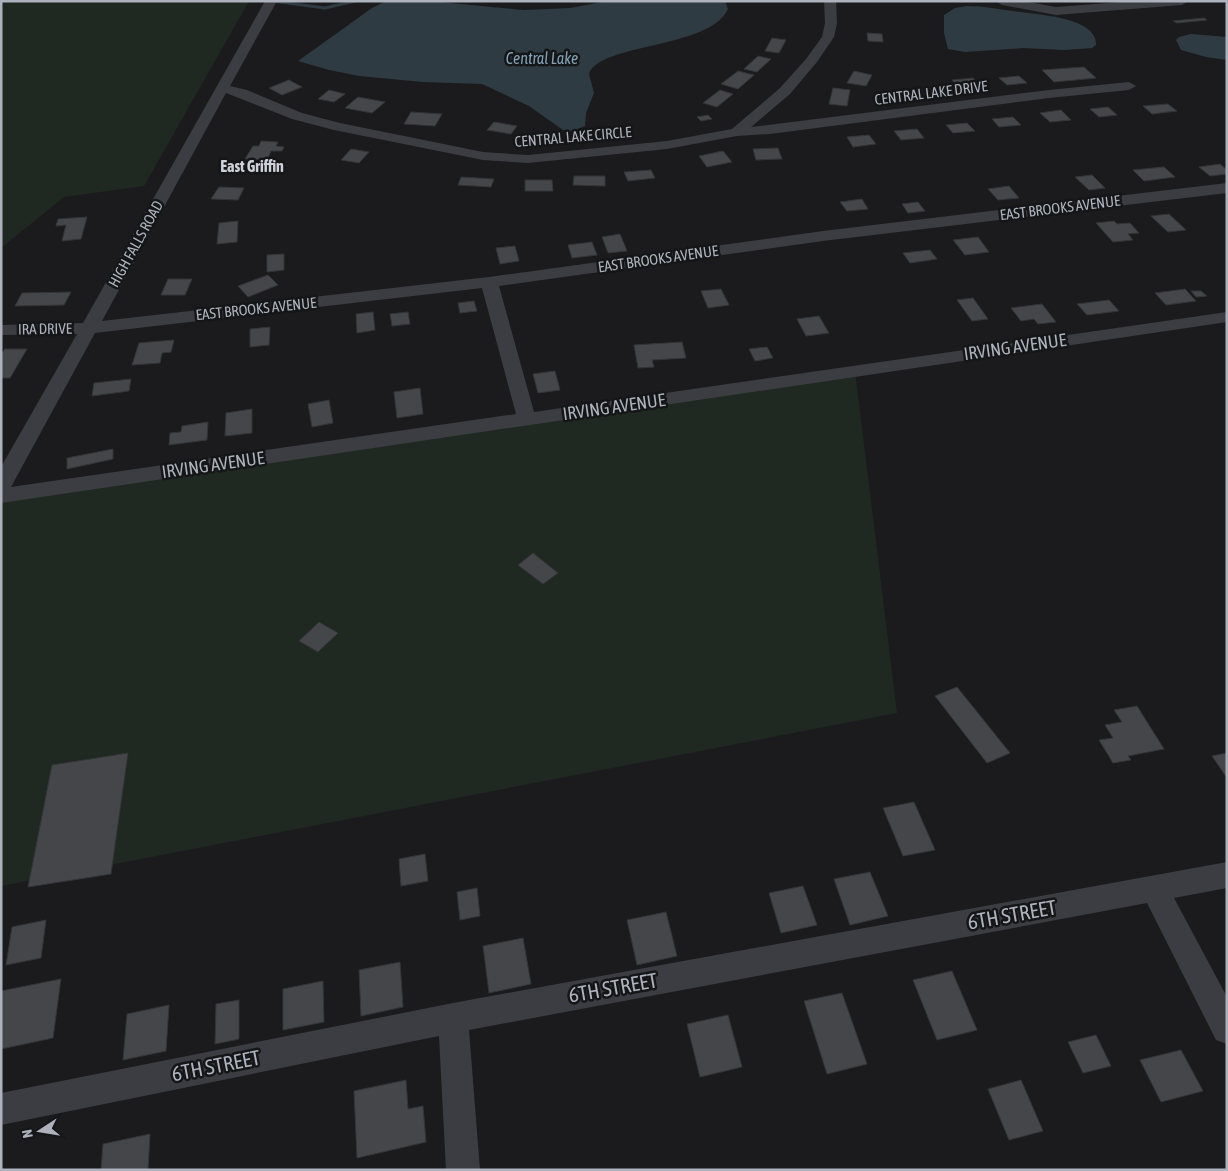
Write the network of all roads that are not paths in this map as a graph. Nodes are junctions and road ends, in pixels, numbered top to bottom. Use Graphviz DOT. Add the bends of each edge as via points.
graph roads {
  1 [pos="271,1"];
  2 [pos="830,1"];
  3 [pos="1002,1"];
  4 [pos="1182,1"];
  5 [pos="1129,86"];
  6 [pos="222,88"];
  7 [pos="737,132"];
  8 [pos="1227,188"];
  9 [pos="489,282"];
  10 [pos="1227,316"];
  11 [pos="89,328"];
  12 [pos="1,330"];
  13 [pos="527,420"];
  14 [pos="1,486"];
  15 [pos="1,496"];
  16 [pos="1227,875"];
  17 [pos="1154,888"];
  18 [pos="453,1018"];
  19 [pos="1227,1029"];
  20 [pos="1,1109"];
  21 [pos="463,1170"];
  1 -- 6 [label="street, HIGH FALLS ROAD"];
  2 -- 7 [label="street, CENTRAL LAKE CIRCLE" via="828,37 820,50 785,91"];
  3 -- 4 [label="street" via="1056,11"];
  5 -- 7 [label="street, CENTRAL LAKE DRIVE"];
  6 -- 7 [label="street, CENTRAL LAKE CIRCLE" via="297,116 339,127 505,159 667,145"];
  6 -- 11 [label="street, HIGH FALLS ROAD"];
  8 -- 9 [label="street, EAST BROOKS AVENUE" via="823,236"];
  9 -- 11 [label="street, EAST BROOKS AVENUE"];
  9 -- 13 [label="street"];
  10 -- 13 [label="street, IRVING AVENUE"];
  11 -- 12 [label="street, IRA DRIVE"];
  11 -- 14 [label="street, HIGH FALLS ROAD"];
  13 -- 15 [label="street, IRVING AVENUE"];
  16 -- 17 [label="street, 6TH STREET"];
  17 -- 18 [label="street, 6TH STREET"];
  17 -- 19 [label="street"];
  18 -- 20 [label="street, 6TH STREET"];
  18 -- 21 [label="street"];
}
